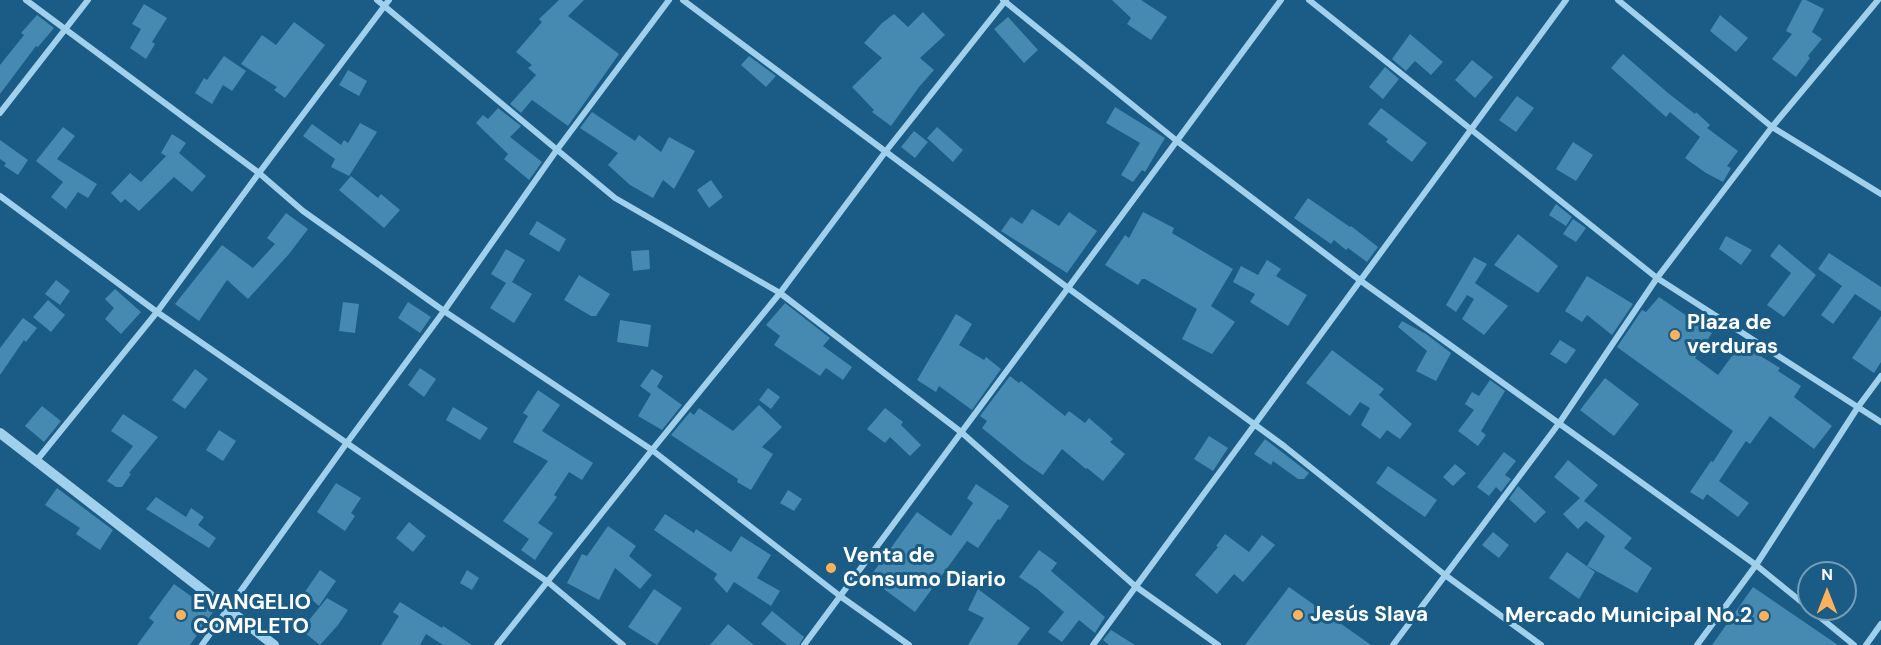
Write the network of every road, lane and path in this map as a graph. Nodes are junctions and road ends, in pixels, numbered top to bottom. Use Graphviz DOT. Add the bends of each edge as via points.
graph roads {
  1 [pos="26,0"];
  2 [pos="88,0"];
  3 [pos="376,0"];
  4 [pos="389,0"];
  5 [pos="669,0"];
  6 [pos="684,0"];
  7 [pos="1004,0"];
  8 [pos="1281,0"];
  9 [pos="1309,0"];
  10 [pos="1566,0"];
  11 [pos="1618,0"];
  12 [pos="1878,0"];
  13 [pos="384,6"];
  14 [pos="65,30"];
  15 [pos="0,113"];
  16 [pos="1772,127"];
  17 [pos="1472,129"];
  18 [pos="1177,141"];
  19 [pos="556,151"];
  20 [pos="886,151"];
  21 [pos="259,173"];
  22 [pos="1881,194"];
  23 [pos="0,196"];
  24 [pos="1657,278"];
  25 [pos="1361,281"];
  26 [pos="1068,288"];
  27 [pos="780,293"];
  28 [pos="444,311"];
  29 [pos="157,312"];
  30 [pos="1881,376"];
  31 [pos="1858,407"];
  32 [pos="1560,422"];
  33 [pos="1881,422"];
  34 [pos="1255,425"];
  35 [pos="961,432"];
  36 [pos="0,433"];
  37 [pos="346,444"];
  38 [pos="652,450"];
  39 [pos="37,460"];
  40 [pos="1756,565"];
  41 [pos="1445,575"];
  42 [pos="548,582"];
  43 [pos="1135,586"];
  44 [pos="840,596"];
  45 [pos="1797,598"];
  46 [pos="228,610"];
  47 [pos="1825,621"];
  48 [pos="1881,624"];
  49 [pos="202,645"];
  50 [pos="274,645"];
  51 [pos="497,645"];
  52 [pos="623,645"];
  53 [pos="804,645"];
  54 [pos="909,645"];
  55 [pos="1093,645"];
  56 [pos="1218,645"];
  57 [pos="1393,645"];
  58 [pos="1541,645"];
  59 [pos="1697,645"];
  60 [pos="1854,645"];
  61 [pos="1866,645"];
  1 -- 14 [label="street"];
  2 -- 14 [label="street"];
  3 -- 13 [label="street"];
  4 -- 13 [label="street"];
  5 -- 19 [label="street"];
  6 -- 20 [label="street"];
  7 -- 18 [label="street"];
  7 -- 20 [label="street"];
  8 -- 18 [label="street"];
  9 -- 17 [label="street"];
  10 -- 17 [label="street"];
  11 -- 16 [label="street"];
  12 -- 16 [label="street"];
  13 -- 19 [label="street"];
  13 -- 21 [label="street"];
  14 -- 15 [label="street"];
  14 -- 21 [label="street"];
  16 -- 22 [label="street"];
  16 -- 24 [label="street"];
  17 -- 24 [label="street"];
  17 -- 25 [label="street"];
  18 -- 25 [label="street"];
  18 -- 26 [label="street"];
  19 -- 27 [label="street" via="615,198"];
  19 -- 28 [label="street"];
  20 -- 26 [label="street"];
  20 -- 27 [label="street"];
  21 -- 28 [label="street" via="303,211"];
  21 -- 29 [label="street"];
  23 -- 29 [label="street"];
  24 -- 31 [label="street"];
  24 -- 32 [label="street"];
  25 -- 32 [label="street"];
  25 -- 34 [label="street"];
  26 -- 34 [label="street"];
  26 -- 35 [label="street"];
  27 -- 35 [label="street"];
  27 -- 38 [label="street"];
  28 -- 37 [label="street"];
  28 -- 38 [label="street"];
  29 -- 37 [label="street"];
  29 -- 39 [label="street"];
  30 -- 31 [label="street"];
  31 -- 33 [label="street"];
  31 -- 40 [label="street"];
  32 -- 40 [label="street"];
  32 -- 41 [label="street"];
  34 -- 41 [label="street"];
  34 -- 43 [label="street"];
  35 -- 43 [label="street"];
  35 -- 44 [label="street"];
  36 -- 39 [label="street"];
  37 -- 42 [label="street"];
  37 -- 46 [label="street"];
  38 -- 42 [label="street"];
  38 -- 44 [label="street"];
  39 -- 46 [label="street"];
  40 -- 45 [label="street"];
  40 -- 59 [label="street"];
  41 -- 57 [label="street"];
  41 -- 58 [label="street"];
  42 -- 51 [label="street"];
  42 -- 52 [label="street"];
  43 -- 55 [label="street"];
  43 -- 56 [label="street"];
  44 -- 53 [label="street"];
  44 -- 54 [label="street"];
  46 -- 49 [label="street"];
  46 -- 50 [label="street"];
  47 -- 60 [label="street"];
  48 -- 61 [label="street"];
}
